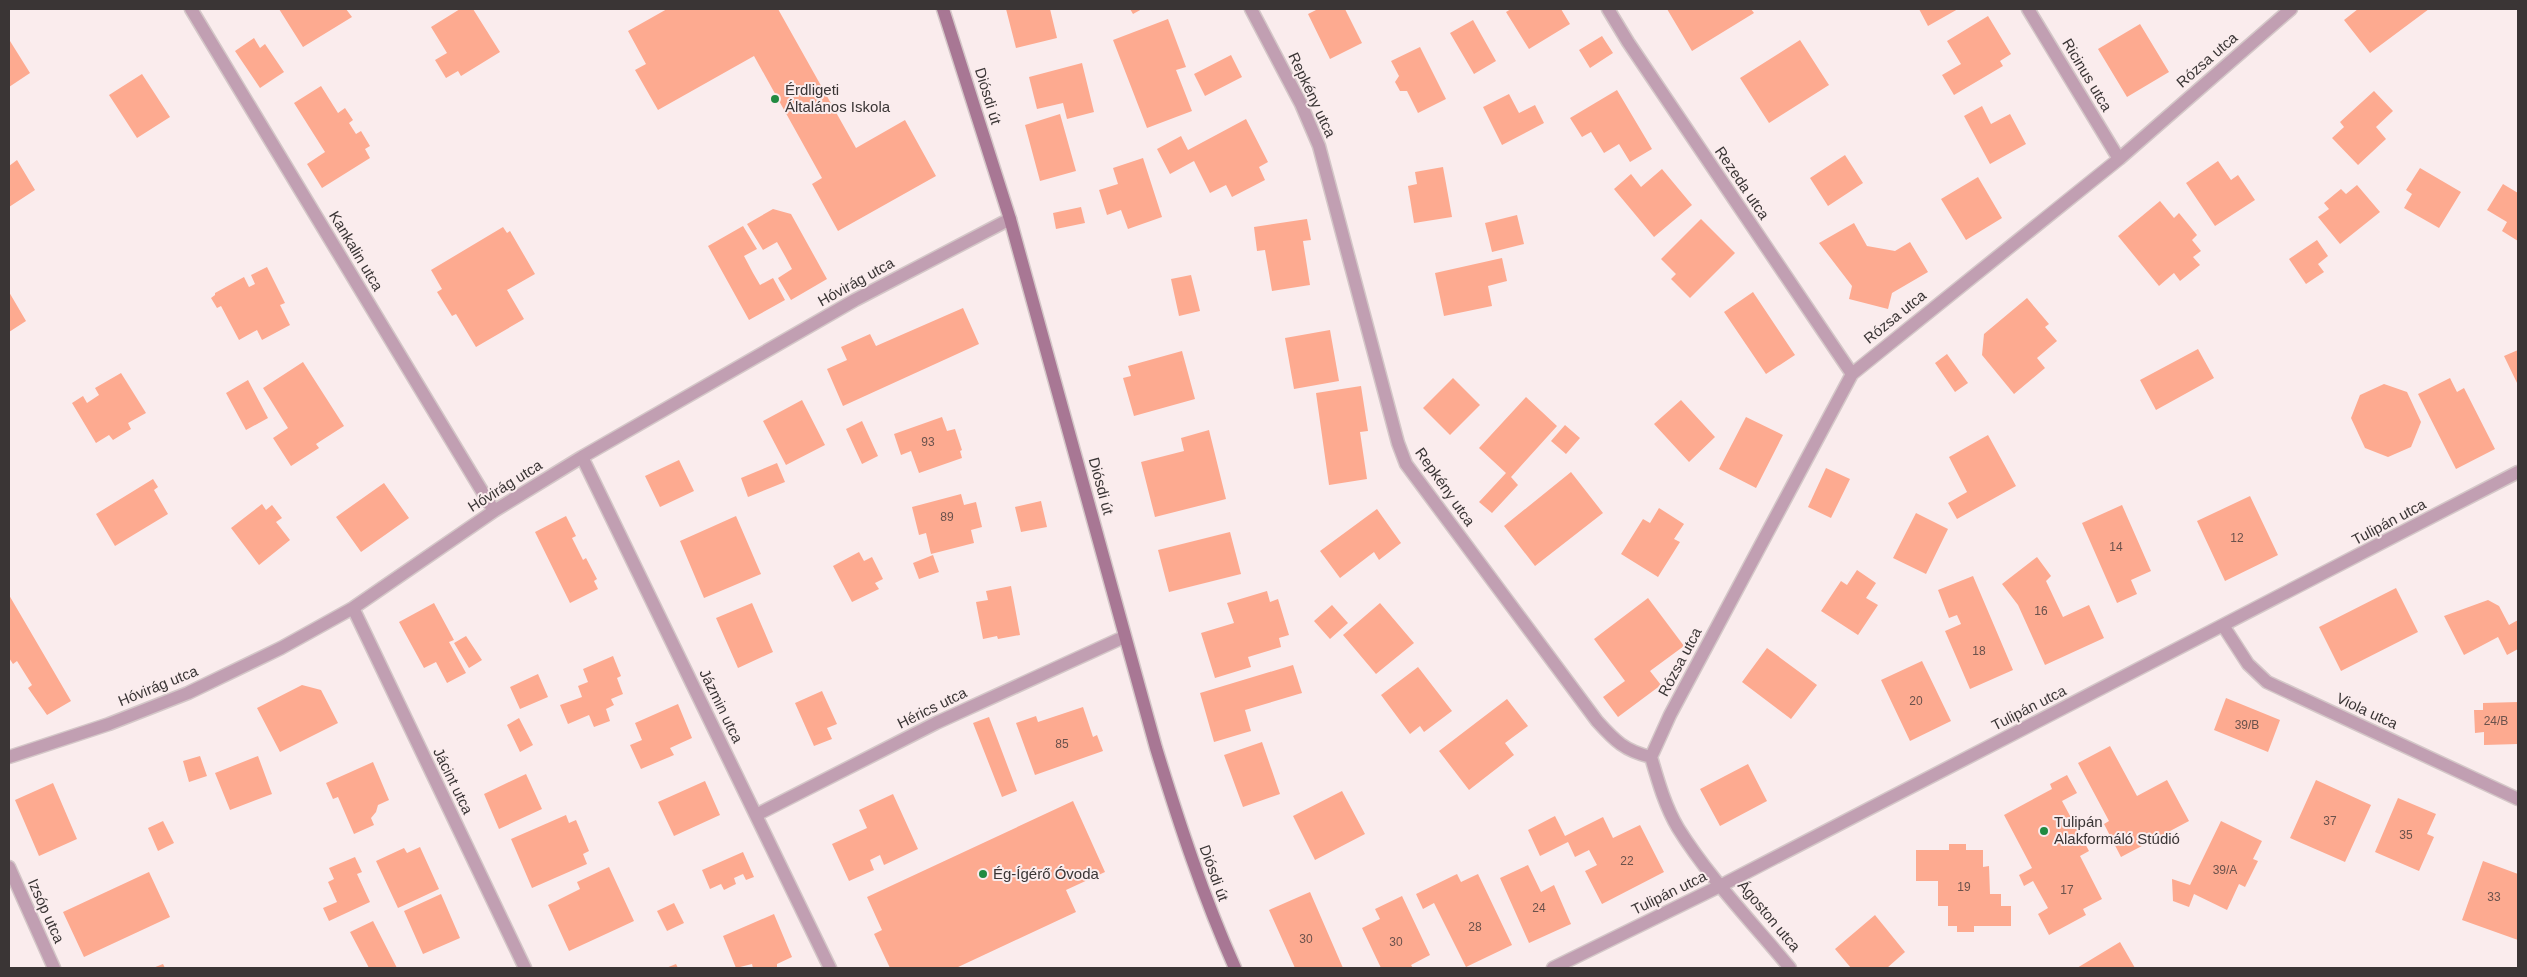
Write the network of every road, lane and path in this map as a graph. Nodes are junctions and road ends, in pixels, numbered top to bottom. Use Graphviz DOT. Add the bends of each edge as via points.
graph roads {
  1 [pos="191,9"];
  2 [pos="942,9"];
  3 [pos="1251,9"];
  4 [pos="1608,9"];
  5 [pos="2028,9"];
  6 [pos="2291,9"];
  7 [pos="2119,159"];
  8 [pos="1010,219"];
  9 [pos="1852,374"];
  10 [pos="582,458"];
  11 [pos="2518,472"];
  12 [pos="494,511"];
  13 [pos="353,608"];
  14 [pos="2224,627"];
  15 [pos="1124,637"];
  16 [pos="9,757"];
  17 [pos="1651,757"];
  18 [pos="2518,799"];
  19 [pos="756,815"];
  20 [pos="9,867"];
  21 [pos="1722,885"];
  22 [pos="54,968"];
  23 [pos="524,968"];
  24 [pos="830,968"];
  25 [pos="1235,968"];
  26 [pos="1553,968"];
  27 [pos="1790,968"];
  1 -- 12 [label="street, Kankalin utca"];
  2 -- 8 [label="main road, Diósdi út"];
  3 -- 17 [label="street, Repkény utca" via="1301,104 1319,146 1406,464 1597,721 1614,740 1632,752"];
  4 -- 9 [label="street, Rezeda utca"];
  5 -- 7 [label="street, Ricinus utca"];
  6 -- 7 [label="street, Rózsa utca"];
  7 -- 9 [label="street, Rózsa utca"];
  8 -- 10 [label="street, Hóvirág utca" via="854,300"];
  8 -- 15 [label="main road, Diósdi út"];
  9 -- 17 [label="street, Rózsa utca" via="1670,715"];
  10 -- 12 [label="street, Hóvirág utca"];
  10 -- 19 [label="street, Jázmin utca"];
  11 -- 14 [label="street, Tulipán utca"];
  12 -- 13 [label="street, Hóvirág utca"];
  13 -- 16 [label="street, Hóvirág utca" via="281,648 188,693 109,724"];
  13 -- 23 [label="street, Jácint utca"];
  14 -- 18 [label="street, Viola utca" via="2248,664 2267,682"];
  14 -- 21 [label="street, Tulipán utca"];
  15 -- 19 [label="street, Hérics utca" via="936,723"];
  15 -- 25 [label="main road, Diósdi út" via="1181,829"];
  17 -- 21 [label="street" via="1663,798 1678,827"];
  19 -- 24 [label="street, Jázmin utca"];
  20 -- 22 [label="street, Izsóp utca"];
  21 -- 26 [label="street, Tulipán utca"];
  21 -- 27 [label="street, Ágoston utca"];
}
